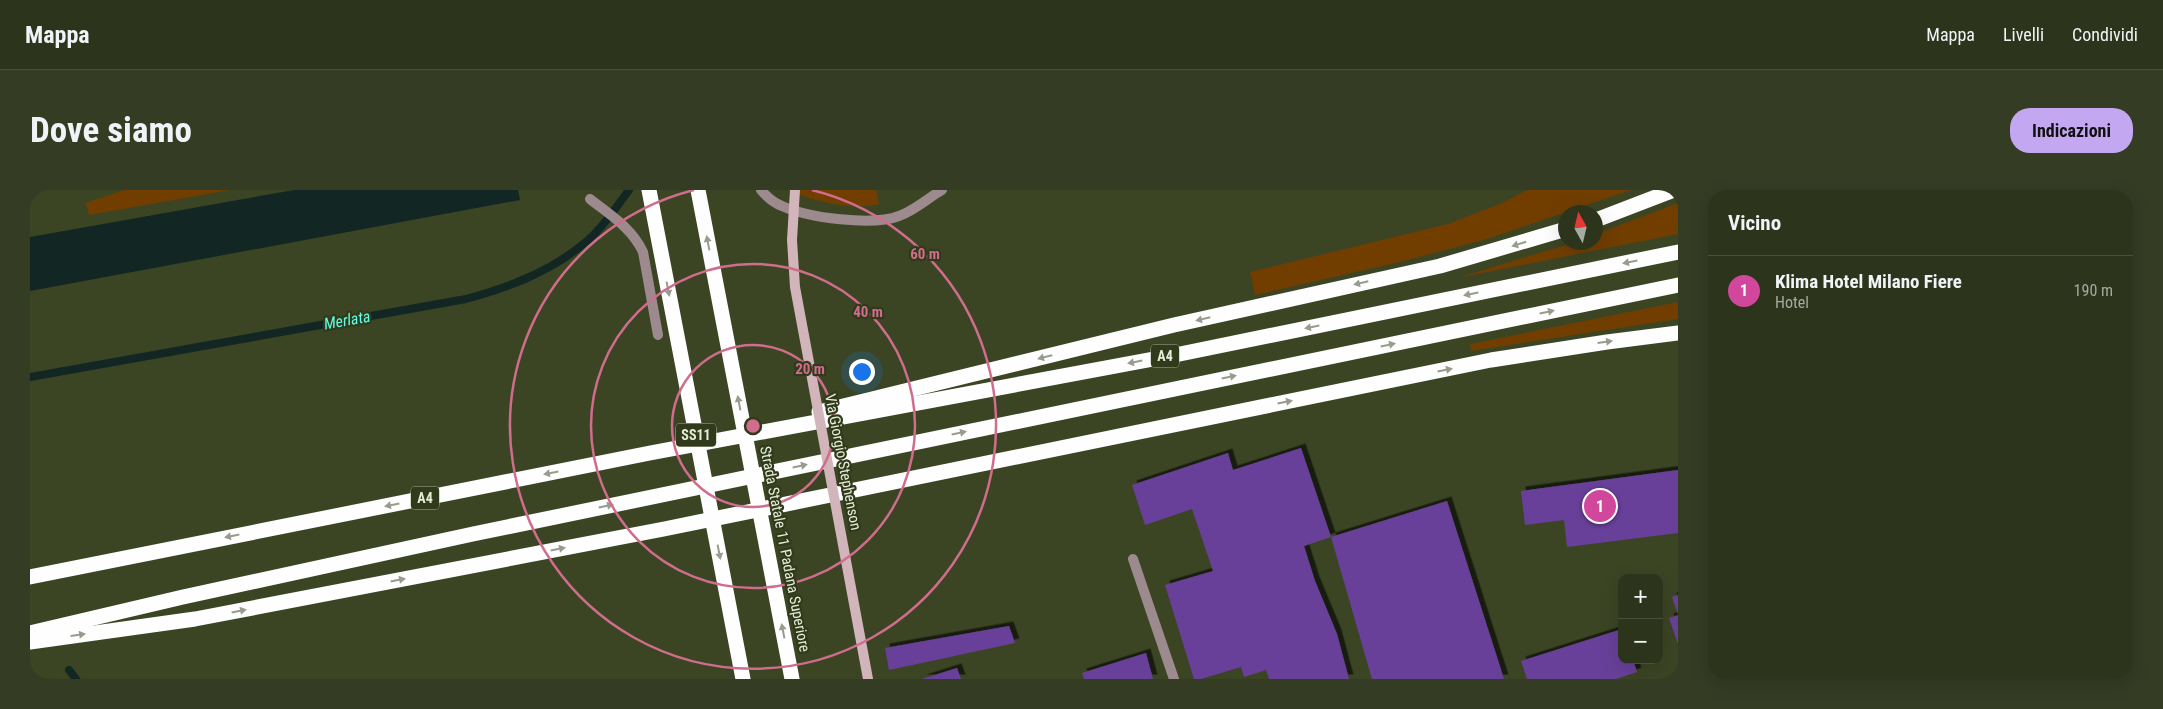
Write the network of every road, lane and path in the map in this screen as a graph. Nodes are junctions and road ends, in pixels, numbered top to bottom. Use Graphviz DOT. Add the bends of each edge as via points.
graph roads {
  1 [pos="649,190"];
  2 [pos="698,190"];
  3 [pos="761,190"];
  4 [pos="795,190"];
  5 [pos="942,190"];
  6 [pos="1674,190"];
  7 [pos="590,199"];
  8 [pos="1603,217"];
  9 [pos="1558,231"];
  10 [pos="1678,252"];
  11 [pos="1678,286"];
  12 [pos="1678,333"];
  13 [pos="658,335"];
  14 [pos="650,453"];
  15 [pos="1133,559"];
  16 [pos="30,577"];
  17 [pos="30,632"];
  18 [pos="30,642"];
  19 [pos="743,679"];
  20 [pos="792,679"];
  21 [pos="868,679"];
  22 [pos="1174,679"];
  1 -- 19 [label="highway, SS11, one-way, bridge"];
  20 -- 2 [label="highway, Strada Statale 11 Padana Superiore, one-way, bridge"];
  3 -- 5 [label="street" via="782,206 808,214 868,222 900,216"];
  4 -- 21 [label="street, Via Giorgio Stephenson, bridge" via="792,240 795,287"];
  6 -- 8 [label="highway"];
  7 -- 13 [label="street" via="638,239 644,252"];
  9 -- 14 [label="highway, one-way" via="1440,266 1174,325"];
  10 -- 14 [label="highway, A4, one-way" via="1174,354"];
  17 -- 11 [label="highway, A4, one-way" via="463,536"];
  18 -- 12 [label="highway, one-way" via="194,619 674,527 1491,360"];
  14 -- 16 [label="highway, A4, one-way"];
  15 -- 22 [label="street"];
}
